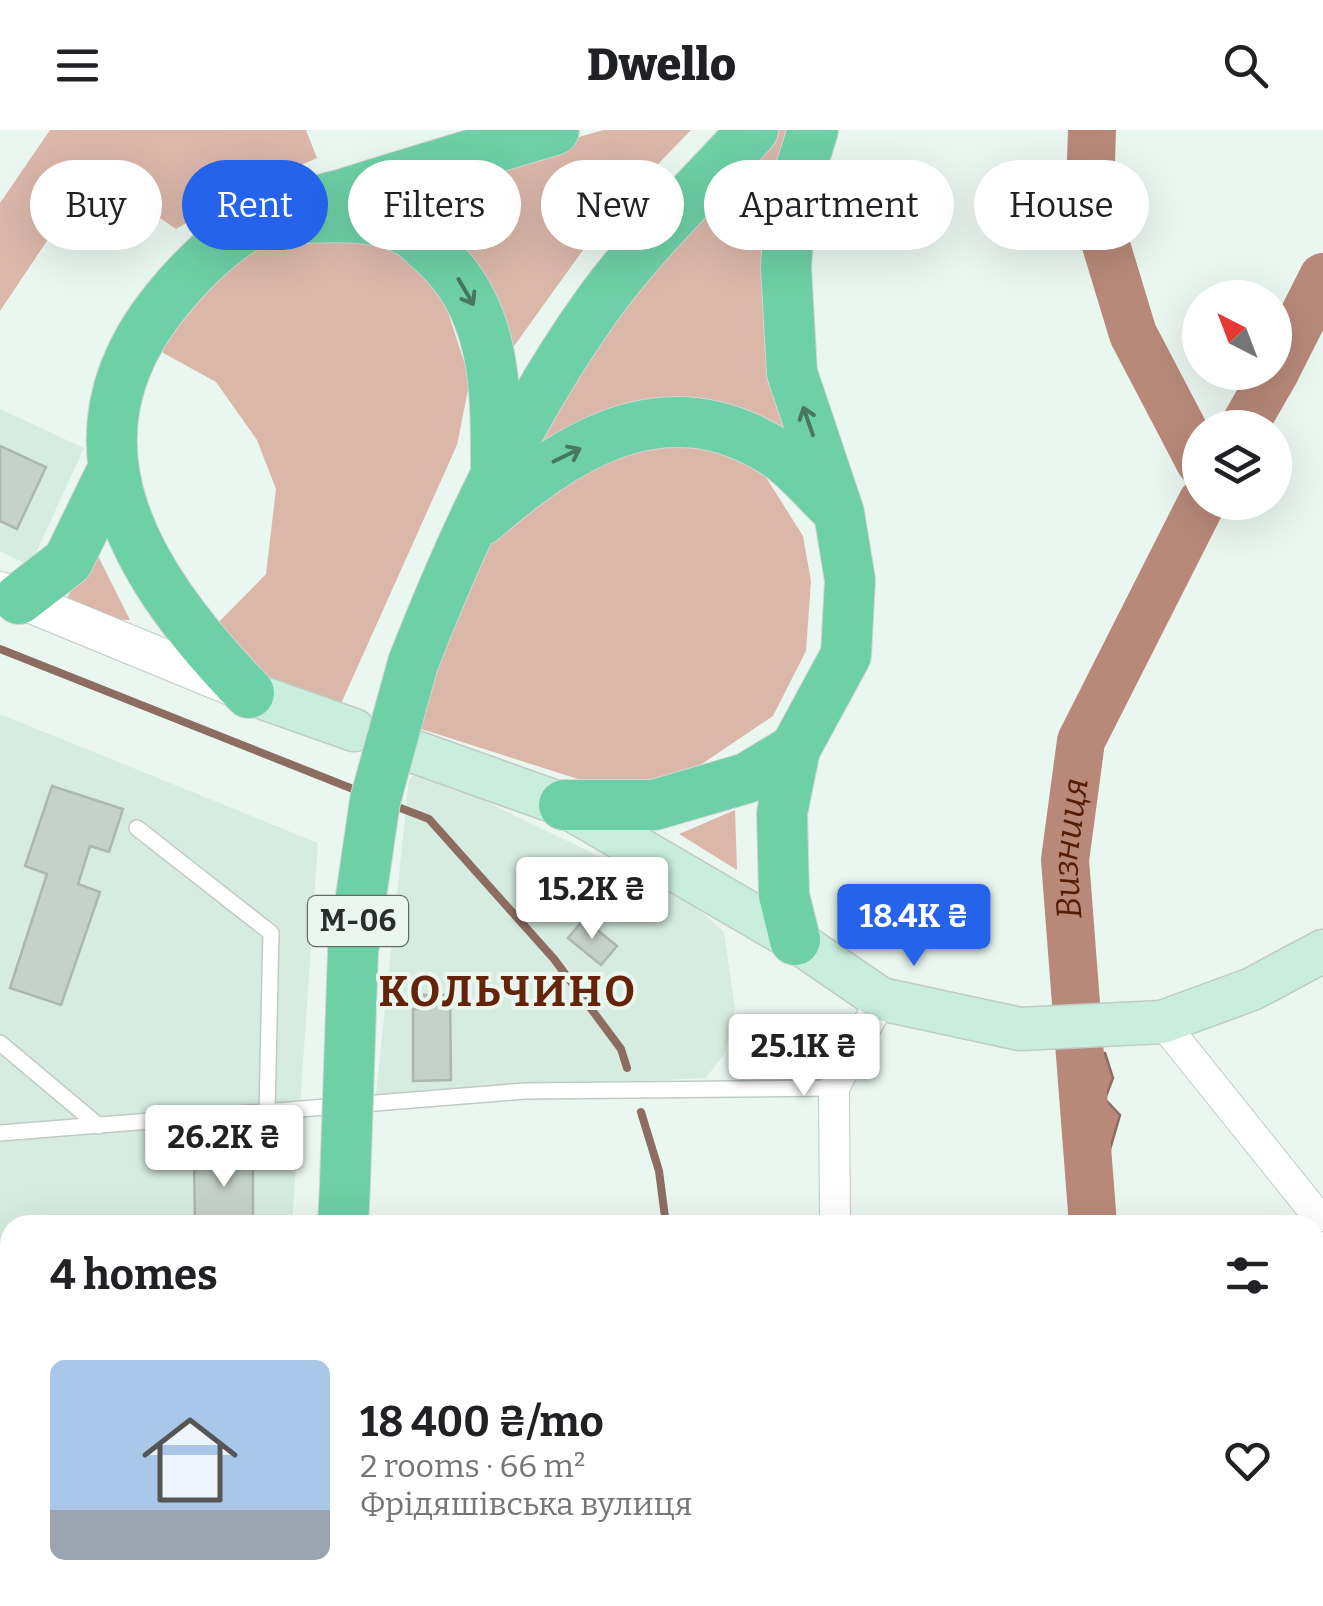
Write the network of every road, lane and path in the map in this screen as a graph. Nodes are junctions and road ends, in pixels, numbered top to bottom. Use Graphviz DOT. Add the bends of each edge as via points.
graph roads {
  1 [pos="554,130"];
  2 [pos="753,130"];
  3 [pos="813,130"];
  4 [pos="328,198"];
  5 [pos="328,218"];
  6 [pos="214,250"];
  7 [pos="496,471"];
  8 [pos="126,473"];
  9 [pos="840,513"];
  10 [pos="463,536"];
  11 [pos="9,595"];
  12 [pos="248,693"];
  13 [pos="354,730"];
  14 [pos="407,749"];
  15 [pos="795,749"];
  16 [pos="564,804"];
  17 [pos="137,828"];
  18 [pos="795,940"];
  19 [pos="1323,952"];
  20 [pos="881,999"];
  21 [pos="1162,1022"];
  22 [pos="0,1043"];
  23 [pos="834,1088"];
  24 [pos="267,1112"];
  25 [pos="99,1126"];
  26 [pos="0,1133"];
  27 [pos="344,1205"];
  28 [pos="835,1215"];
  29 [pos="1322,1215"];
  1 -- 4 [label="highway"];
  2 -- 7 [label="highway, М-06" via="602,299"];
  9 -- 3 [label="highway, one-way" via="792,372 786,267 791,200"];
  5 -- 7 [label="highway, one-way" via="408,230 469,292 492,359"];
  6 -- 8 [label="highway" via="136,338 113,413"];
  7 -- 10 [label="highway, М-06"];
  8 -- 11 [label="highway" via="68,561"];
  8 -- 12 [label="highway" via="132,534 166,600"];
  10 -- 9 [label="highway, one-way" via="544,466 653,423 700,422 741,434 777,453"];
  9 -- 15 [label="highway" via="850,580 846,654"];
  10 -- 27 [label="highway, М-06, bridge" via="412,663 375,801 353,951"];
  11 -- 12 [label="street"];
  12 -- 13 [label="main road"];
  14 -- 16 [label="main road"];
  15 -- 16 [label="highway" via="747,778 654,806"];
  15 -- 18 [label="highway" via="782,813 784,896"];
  16 -- 18 [label="main road"];
  17 -- 24 [label="lane" via="270,933"];
  18 -- 20 [label="main road"];
  19 -- 21 [label="main road" via="1252,989"];
  20 -- 21 [label="main road" via="1020,1029"];
  20 -- 23 [label="street"];
  21 -- 29 [label="street"];
  22 -- 25 [label="lane"];
  23 -- 24 [label="lane" via="525,1091"];
  23 -- 28 [label="street"];
  24 -- 25 [label="lane"];
  25 -- 26 [label="lane"];
}
